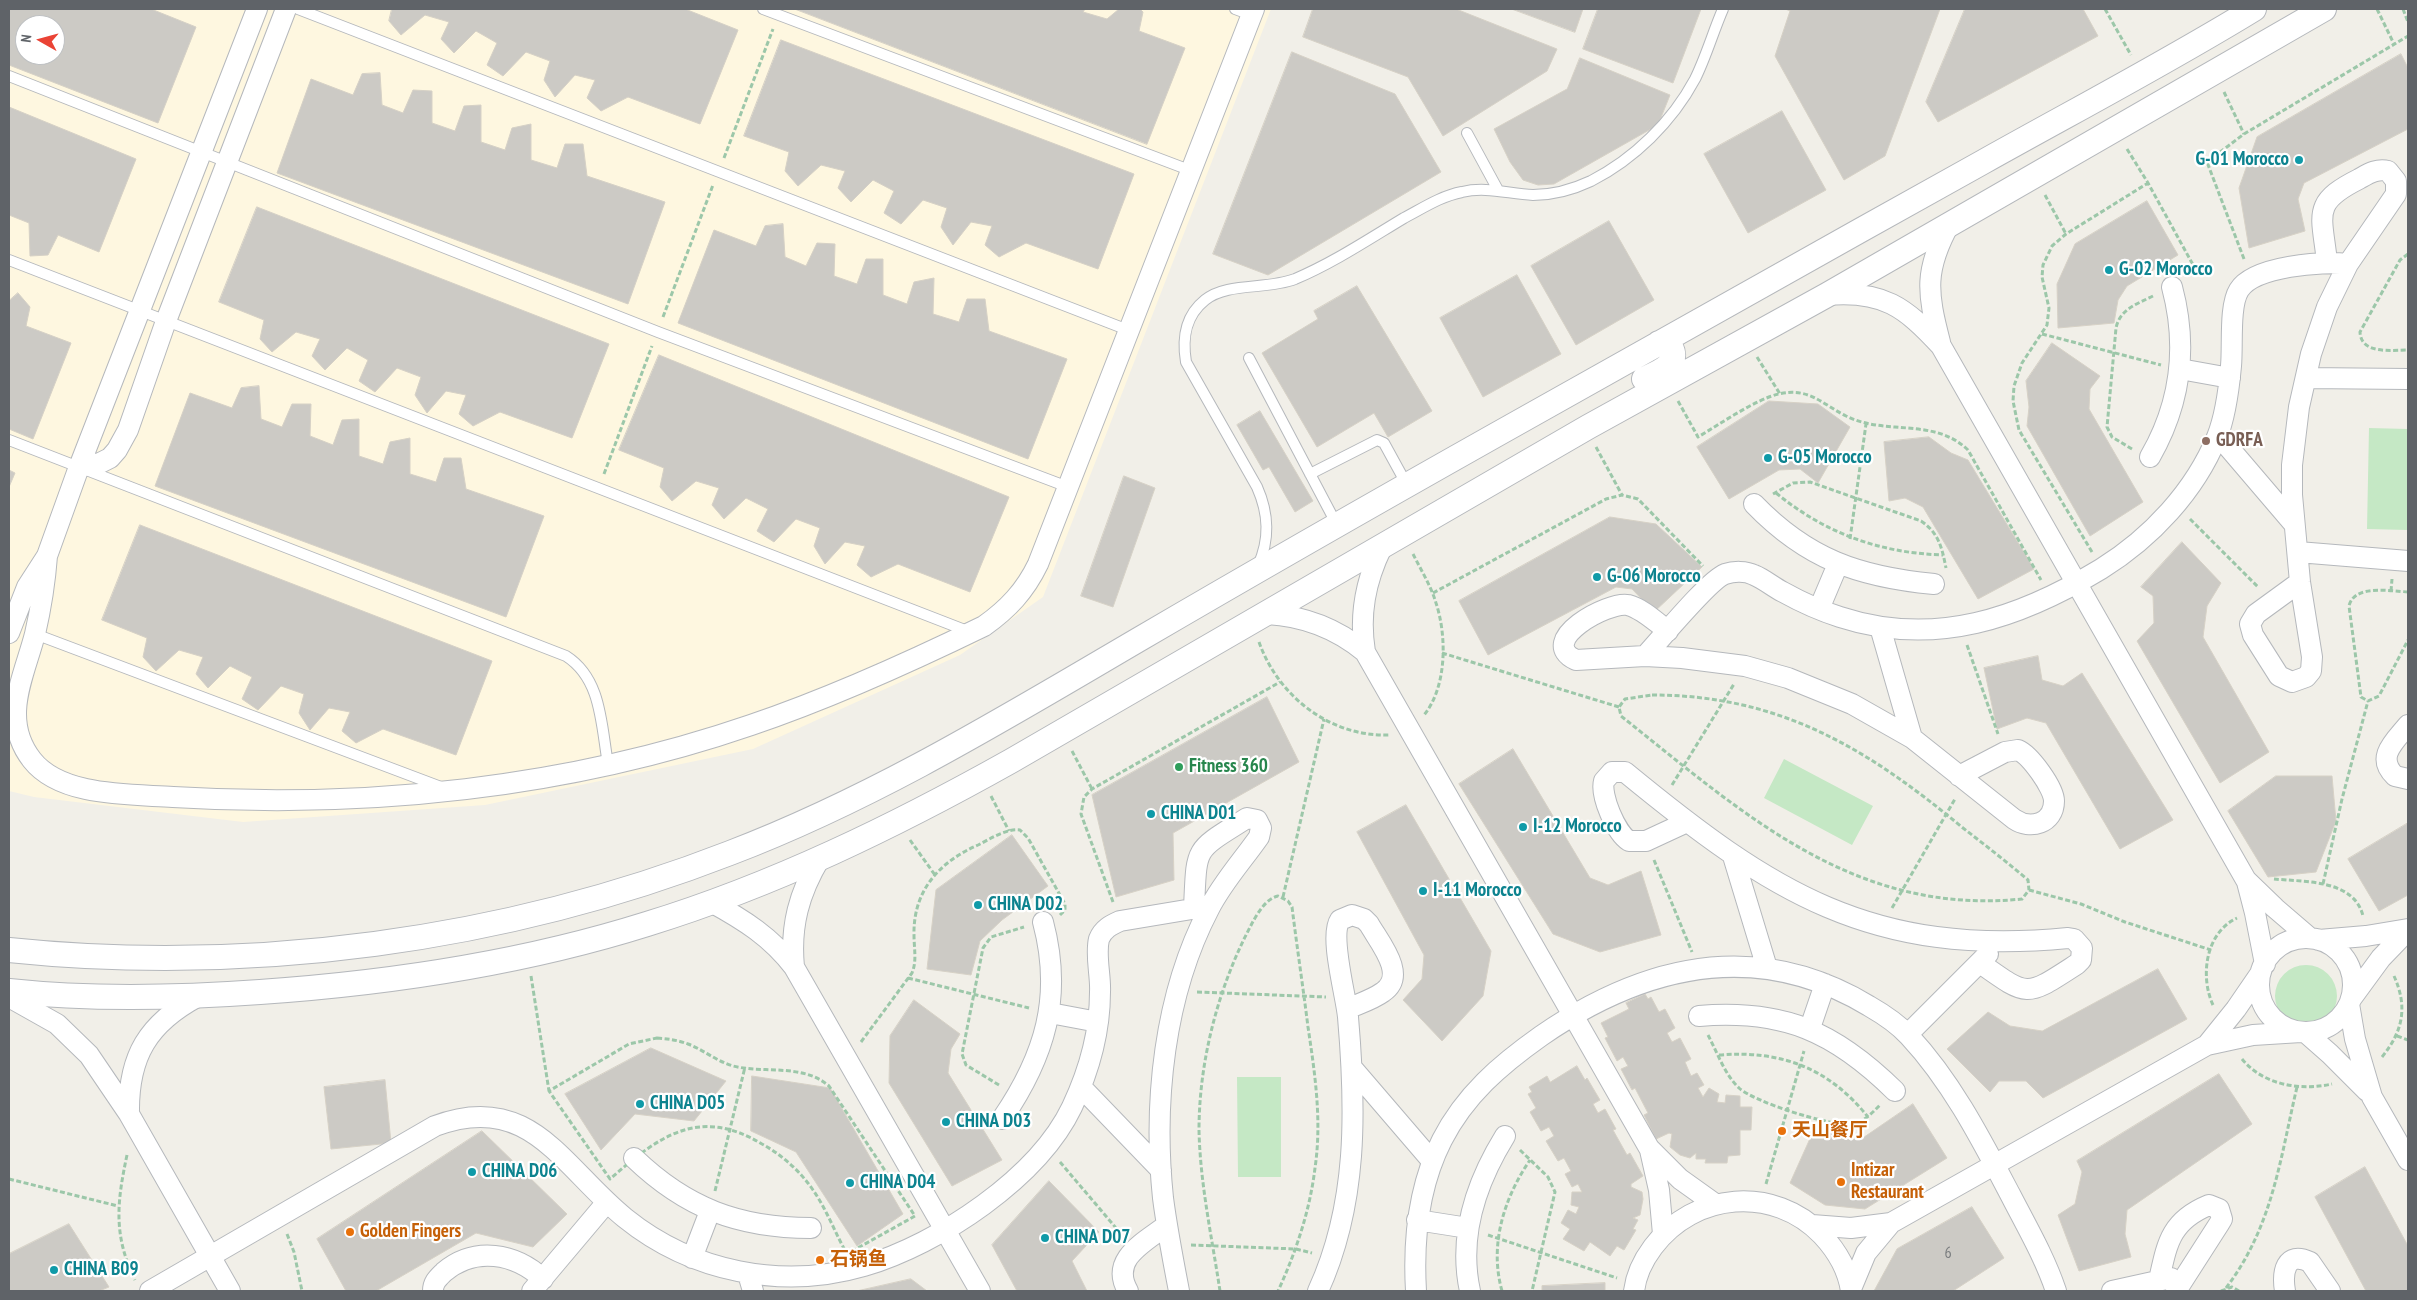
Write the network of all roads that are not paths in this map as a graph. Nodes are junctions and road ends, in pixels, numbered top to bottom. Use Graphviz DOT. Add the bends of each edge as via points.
graph roads {
  1 [pos="256,9"];
  2 [pos="286,9"];
  3 [pos="298,9"];
  4 [pos="763,9"];
  5 [pos="1723,9"];
  6 [pos="2254,9"];
  7 [pos="2324,9"];
  8 [pos="1247,11"];
  9 [pos="2226,26"];
  10 [pos="9,76"];
  11 [pos="2173,94"];
  12 [pos="1467,133"];
  13 [pos="202,151"];
  14 [pos="228,161"];
  15 [pos="1192,171"];
  16 [pos="1498,190"];
  17 [pos="1950,223"];
  18 [pos="9,260"];
  19 [pos="2327,262"];
  20 [pos="2348,264"];
  21 [pos="2172,287"];
  22 [pos="1827,295"];
  23 [pos="140,310"];
  24 [pos="166,321"];
  25 [pos="1128,330"];
  26 [pos="1658,342"];
  27 [pos="1941,346"];
  28 [pos="1249,358"];
  29 [pos="2180,369"];
  30 [pos="2230,378"];
  31 [pos="2306,378"];
  32 [pos="2408,379"];
  33 [pos="1588,427"];
  34 [pos="2218,435"];
  35 [pos="9,440"];
  36 [pos="2150,458"];
  37 [pos="79,467"];
  38 [pos="1310,474"];
  39 [pos="1407,485"];
  40 [pos="1068,487"];
  41 [pos="1754,504"];
  42 [pos="2294,524"];
  43 [pos="1337,525"];
  44 [pos="1382,548"];
  45 [pos="2298,552"];
  46 [pos="47,556"];
  47 [pos="2408,561"];
  48 [pos="1842,566"];
  49 [pos="1255,572"];
  50 [pos="2076,582"];
  51 [pos="2300,582"];
  52 [pos="1934,584"];
  53 [pos="14,606"];
  54 [pos="1819,609"];
  55 [pos="1267,614"];
  56 [pos="1880,628"];
  57 [pos="1668,631"];
  58 [pos="9,633"];
  59 [pos="971,633"];
  60 [pos="34,634"];
  61 [pos="1365,652"];
  62 [pos="1645,656"];
  63 [pos="2408,725"];
  64 [pos="1912,738"];
  65 [pos="608,764"];
  66 [pos="1962,778"];
  67 [pos="2408,779"];
  68 [pos="452,792"];
  69 [pos="1687,822"];
  70 [pos="1733,856"];
  71 [pos="820,858"];
  72 [pos="2245,877"];
  73 [pos="711,902"];
  74 [pos="1043,922"];
  75 [pos="477,928"];
  76 [pos="2408,929"];
  77 [pos="2314,939"];
  78 [pos="2000,942"];
  79 [pos="9,950"];
  80 [pos="1980,963"];
  81 [pos="794,967"];
  82 [pos="1767,968"];
  83 [pos="2262,969"];
  84 [pos="372,981"];
  85 [pos="1825,984"];
  86 [pos="9,991"];
  87 [pos="199,996"];
  88 [pos="9,997"];
  89 [pos="2350,1002"];
  90 [pos="1346,1003"];
  91 [pos="1050,1013"];
  92 [pos="1573,1016"];
  93 [pos="1699,1016"];
  94 [pos="1098,1022"];
  95 [pos="1810,1028"];
  96 [pos="2226,1032"];
  97 [pos="2303,1032"];
  98 [pos="1908,1034"];
  99 [pos="1353,1069"];
  100 [pos="2359,1074"];
  101 [pos="1080,1087"];
  102 [pos="1895,1091"];
  103 [pos="1002,1119"];
  104 [pos="132,1120"];
  105 [pos="1505,1136"];
  106 [pos="1649,1148"];
  107 [pos="634,1158"];
  108 [pos="2408,1160"];
  109 [pos="1432,1161"];
  110 [pos="1994,1165"];
  111 [pos="1161,1170"];
  112 [pos="607,1202"];
  113 [pos="1715,1204"];
  114 [pos="710,1211"];
  115 [pos="1417,1220"];
  116 [pos="1891,1223"];
  117 [pos="1812,1225"];
  118 [pos="1167,1226"];
  119 [pos="812,1228"];
  120 [pos="1468,1228"];
  121 [pos="944,1229"];
  122 [pos="1663,1234"];
  123 [pos="210,1257"];
  124 [pos="692,1258"];
  125 [pos="751,1282"];
  126 [pos="538,1285"];
  127 [pos="2167,1286"];
  128 [pos="144,1288"];
  129 [pos="1634,1288"];
  130 [pos="1851,1290"];
  131 [pos="230,1291"];
  132 [pos="433,1291"];
  133 [pos="980,1291"];
  134 [pos="1128,1291"];
  135 [pos="1179,1291"];
  136 [pos="1318,1291"];
  137 [pos="1416,1291"];
  138 [pos="1470,1291"];
  139 [pos="2056,1291"];
  140 [pos="2112,1291"];
  141 [pos="2285,1291"];
  142 [pos="2330,1291"];
  1 -- 13 [label="street"];
  2 -- 14 [label="street"];
  3 -- 25 [label="lane"];
  4 -- 15 [label="lane"];
  5 -- 16 [label="lane" via="1695,78 1682,100 1650,139 1592,180 1574,188 1534,195"];
  6 -- 9 [label="street"];
  7 -- 11 [label="street"];
  8 -- 15 [label="street"];
  9 -- 11 [label="street" via="2211,47 2166,76 2163,85"];
  9 -- 26 [label="street"];
  10 -- 13 [label="lane"];
  11 -- 17 [label="street"];
  12 -- 16 [label="lane"];
  13 -- 14 [label="lane"];
  13 -- 23 [label="street"];
  14 -- 24 [label="street"];
  14 -- 40 [label="lane" via="658,332"];
  15 -- 25 [label="street"];
  16 -- 49 [label="lane" via="1472,190 1446,196 1311,272 1275,285 1220,291 1194,312 1186,328 1183,345 1186,362 1263,500 1266,544"];
  17 -- 22 [label="street"];
  17 -- 27 [label="street" via="1936,252 1929,284 1929,300"];
  18 -- 23 [label="lane"];
  19 -- 20 [label="street"];
  19 -- 20 [label="street" via="2323,219 2325,202 2337,190 2376,171 2388,171 2396,181 2396,194"];
  19 -- 30 [label="street" via="2296,265 2244,283 2236,298"];
  20 -- 31 [label="street" via="2327,307"];
  21 -- 29 [label="street" via="2181,330"];
  22 -- 27 [label="street" via="1860,294 1892,303 1918,321"];
  22 -- 33 [label="street"];
  23 -- 24 [label="lane"];
  23 -- 37 [label="street"];
  24 -- 37 [label="street" via="123,441 110,458"];
  24 -- 59 [label="lane"];
  25 -- 40 [label="street"];
  26 -- 33 [label="street" via="1671,347 1673,359 1670,365 1623,394"];
  26 -- 39 [label="street"];
  27 -- 50 [label="street"];
  28 -- 38 [label="lane"];
  29 -- 30 [label="street"];
  29 -- 36 [label="street" via="2173,406"];
  30 -- 34 [label="street"];
  31 -- 32 [label="street"];
  31 -- 42 [label="street" via="2292,465"];
  33 -- 44 [label="street"];
  34 -- 42 [label="street"];
  34 -- 50 [label="street" via="2205,462 2150,532 2102,568"];
  35 -- 37 [label="lane"];
  37 -- 46 [label="street"];
  37 -- 65 [label="lane" via="566,656 583,670 594,689"];
  38 -- 39 [label="lane" via="1378,440 1384,443"];
  38 -- 43 [label="lane"];
  39 -- 43 [label="street"];
  40 -- 59 [label="street" via="1029,583 1001,614"];
  41 -- 48 [label="street" via="1784,533 1819,556"];
  42 -- 45 [label="street"];
  43 -- 49 [label="street"];
  44 -- 55 [label="street"];
  44 -- 61 [label="street" via="1367,581 1364,598 1362,634"];
  45 -- 47 [label="street"];
  45 -- 51 [label="street"];
  46 -- 53 [label="street"];
  46 -- 60 [label="street" via="42,604"];
  48 -- 52 [label="street" via="1880,578"];
  48 -- 54 [label="street"];
  49 -- 75 [label="street" via="983,732 829,811 680,872 578,904"];
  50 -- 56 [label="street" via="2051,598 2005,615 1960,626"];
  50 -- 72 [label="street"];
  51 -- 51 [label="street" via="2313,664 2311,671 2300,681 2285,680 2279,676 2250,630 2252,618"];
  53 -- 58 [label="street"];
  54 -- 56 [label="street"];
  54 -- 57 [label="street" via="1753,574 1734,572 1716,579"];
  55 -- 61 [label="street" via="1320,624"];
  55 -- 71 [label="street" via="982,777"];
  56 -- 64 [label="street"];
  57 -- 62 [label="street"];
  57 -- 62 [label="street" via="1639,610 1622,604 1605,609 1572,629 1564,639 1566,652 1576,660"];
  59 -- 65 [label="street" via="804,706 691,743"];
  60 -- 68 [label="lane"];
  60 -- 68 [label="street" via="19,684 15,723 32,761 67,785 143,795 246,800"];
  61 -- 92 [label="street"];
  62 -- 64 [label="street" via="1745,666 1788,678 1875,716"];
  63 -- 67 [label="street" via="2387,751 2386,758 2395,776"];
  64 -- 66 [label="street"];
  65 -- 68 [label="street"];
  66 -- 66 [label="street" via="2005,752 2024,753 2049,788 2053,808 2046,820 2033,825 2020,823"];
  69 -- 69 [label="street" via="1625,772 1612,772 1604,781 1603,793 1620,834 1634,843 1646,841"];
  69 -- 70 [label="street"];
  70 -- 78 [label="street" via="1826,908 1881,927 1923,936"];
  70 -- 82 [label="street"];
  71 -- 73 [label="street"];
  71 -- 81 [label="street" via="802,891 796,910 792,948"];
  72 -- 77 [label="street" via="2275,908"];
  72 -- 83 [label="street" via="2256,913"];
  73 -- 81 [label="street" via="755,927"];
  73 -- 84 [label="street" via="592,940 476,965"];
  74 -- 91 [label="street" via="1051,959"];
  75 -- 79 [label="street" via="346,947 230,956 121,957"];
  75 -- 84 [label="street" via="451,945 374,959 367,972"];
  76 -- 77 [label="street" via="2366,936"];
  76 -- 89 [label="street" via="2381,958"];
  77 -- 83 [label="street" via="2292,940 2283,944"];
  77 -- 89 [label="street" via="2340,952 2349,966 2352,982"];
  78 -- 80 [label="street"];
  78 -- 80 [label="street" via="2068,938 2080,943 2083,954 2077,964 2053,980 2029,990 2012,986"];
  80 -- 98 [label="street"];
  81 -- 121 [label="street"];
  82 -- 85 [label="street"];
  82 -- 92 [label="street" via="1722,967 1655,978"];
  83 -- 96 [label="street"];
  83 -- 97 [label="street" via="2260,994 2268,1012 2283,1026"];
  84 -- 87 [label="street"];
  85 -- 95 [label="street"];
  85 -- 98 [label="street" via="1868,1006"];
  86 -- 87 [label="street" via="117,998"];
  87 -- 104 [label="street" via="159,1023 144,1043 130,1081"];
  88 -- 104 [label="street" via="44,1016 74,1039 89,1055"];
  89 -- 97 [label="street" via="2331,1025"];
  89 -- 100 [label="street"];
  90 -- 99 [label="street"];
  91 -- 94 [label="street"];
  91 -- 103 [label="street" via="1038,1052 1018,1095"];
  92 -- 106 [label="street"];
  92 -- 109 [label="street" via="1507,1060 1477,1088 1452,1121"];
  93 -- 95 [label="street" via="1759,1016"];
  94 -- 101 [label="street"];
  94 -- 111 [label="street" via="1101,985 1099,940 1108,927 1120,921 1202,907 1167,1044 1161,1098"];
  95 -- 102 [label="street" via="1856,1056"];
  96 -- 97 [label="street"];
  96 -- 110 [label="street"];
  97 -- 100 [label="street"];
  98 -- 110 [label="street" via="1947,1084"];
  99 -- 109 [label="street"];
  99 -- 136 [label="street" via="1349,1182 1331,1256"];
  100 -- 108 [label="street"];
  101 -- 111 [label="street"];
  101 -- 121 [label="street" via="1071,1108 1031,1164 993,1198"];
  104 -- 123 [label="street"];
  105 -- 120 [label="street" via="1481,1180"];
  106 -- 113 [label="street" via="1680,1179"];
  106 -- 122 [label="street" via="1659,1190"];
  107 -- 114 [label="street" via="662,1183"];
  109 -- 115 [label="street"];
  110 -- 116 [label="street"];
  110 -- 139 [label="street" via="2044,1260"];
  111 -- 118 [label="street"];
  112 -- 123 [label="street" via="528,1128 498,1117 466,1116 435,1126"];
  112 -- 124 [label="street" via="647,1234"];
  112 -- 126 [label="street"];
  113 -- 117 [label="street" via="1738,1200 1760,1202 1797,1214"];
  113 -- 122 [label="street" via="1696,1210"];
  114 -- 119 [label="street" via="761,1225"];
  114 -- 124 [label="street"];
  115 -- 120 [label="street"];
  115 -- 137 [label="street"];
  116 -- 117 [label="street" via="1851,1228"];
  116 -- 130 [label="street" via="1866,1253"];
  117 -- 130 [label="street" via="1830,1243 1843,1265"];
  118 -- 134 [label="street" via="1128,1255 1122,1272"];
  118 -- 135 [label="street"];
  120 -- 138 [label="street"];
  121 -- 125 [label="street" via="892,1256 836,1272"];
  121 -- 133 [label="street"];
  122 -- 129 [label="street" via="1646,1257"];
  123 -- 128 [label="street"];
  123 -- 131 [label="street"];
  124 -- 125 [label="street"];
  126 -- 132 [label="street" via="520,1261 491,1255 476,1256 450,1267 435,1282"];
  127 -- 127 [label="street" via="2186,1274 2222,1219 2219,1209 2204,1207 2171,1233 2166,1249"];
  127 -- 140 [label="street"];
  141 -- 142 [label="street" via="2282,1274 2293,1260 2299,1259 2310,1262"];
}
